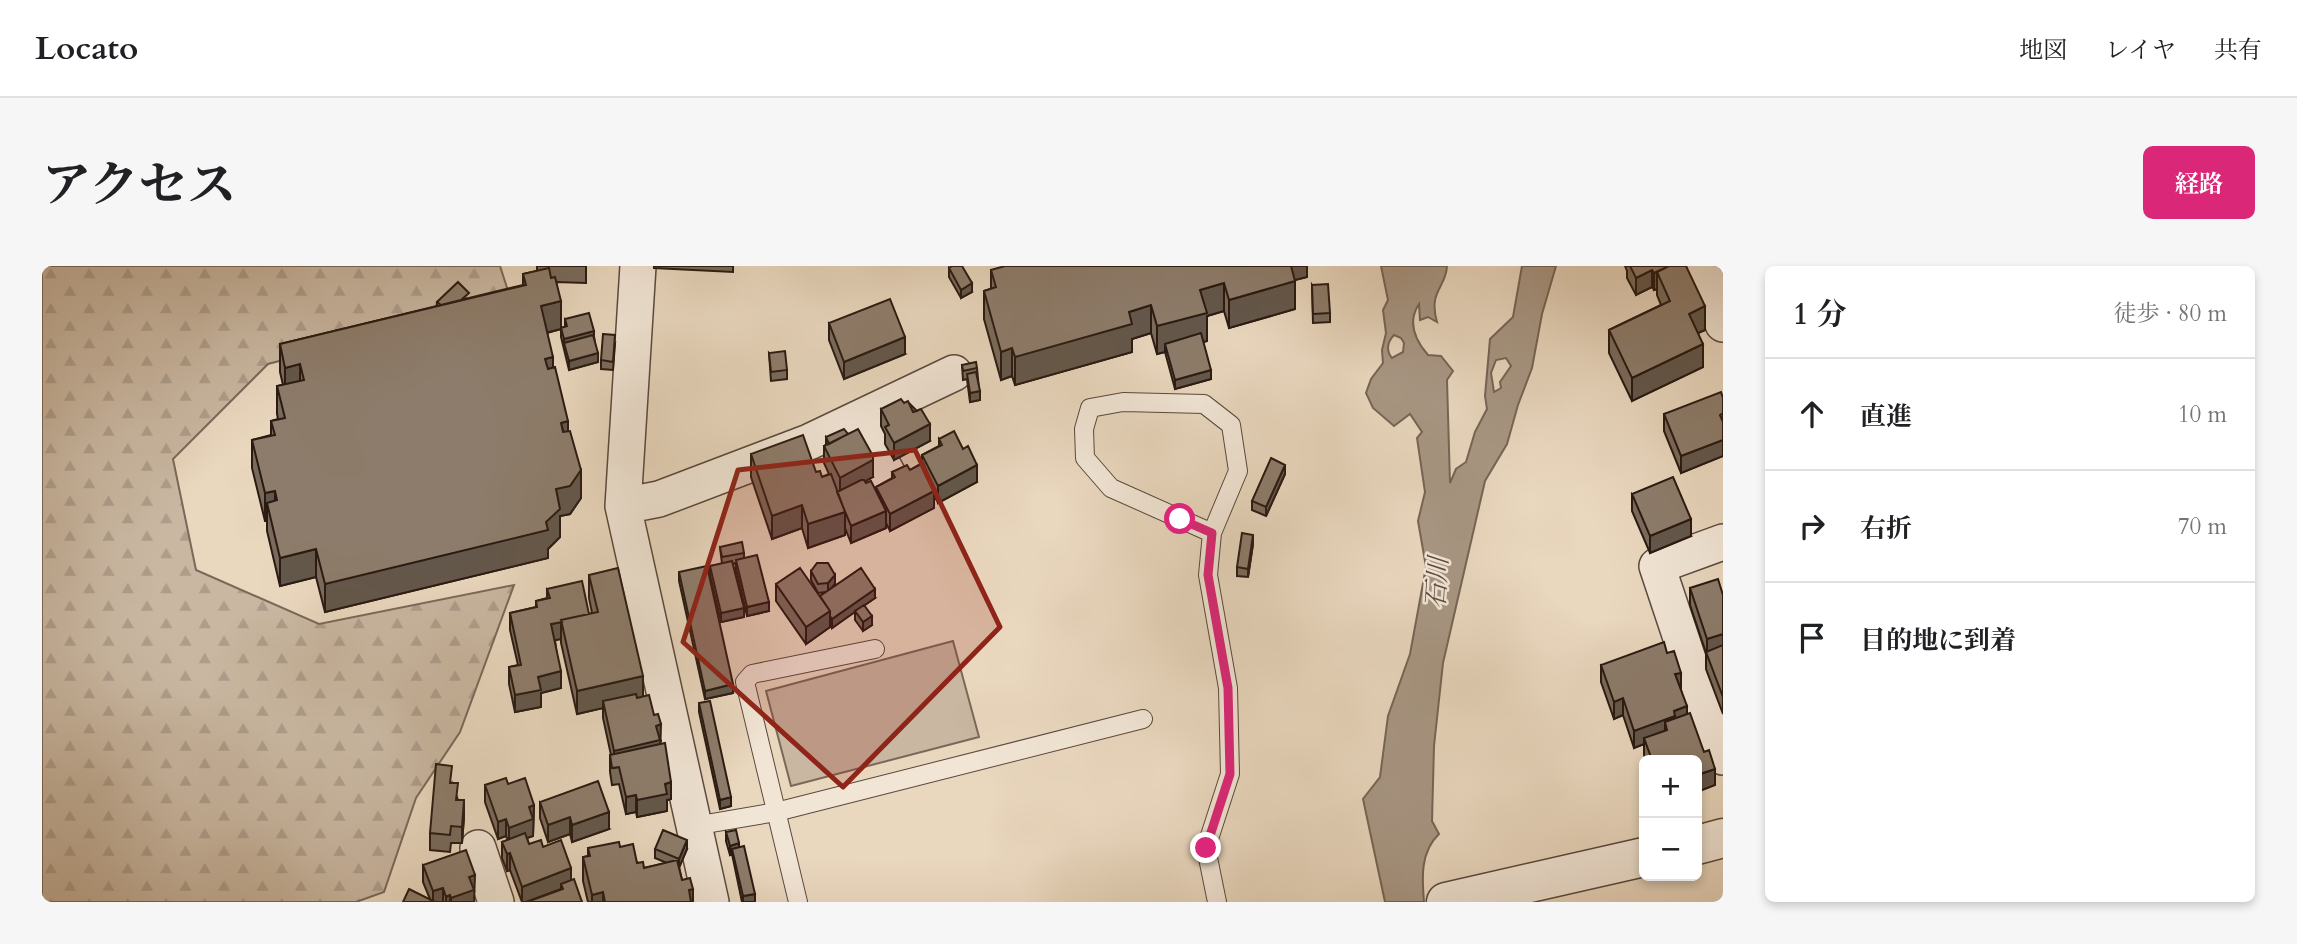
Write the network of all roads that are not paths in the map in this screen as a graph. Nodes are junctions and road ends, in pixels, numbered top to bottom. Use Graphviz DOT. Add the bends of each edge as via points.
graph roads {
  1 [pos="638,266"];
  2 [pos="1702,266"];
  3 [pos="1723,324"];
  4 [pos="954,373"];
  5 [pos="858,419"];
  6 [pos="892,482"];
  7 [pos="623,506"];
  8 [pos="1212,533"];
  9 [pos="1723,542"];
  10 [pos="875,649"];
  11 [pos="1143,719"];
  12 [pos="1723,757"];
  13 [pos="776,812"];
  14 [pos="694,826"];
  15 [pos="1723,838"];
  16 [pos="1702,844"];
  17 [pos="478,848"];
  18 [pos="1639,858"];
  19 [pos="496,902"];
  20 [pos="711,902"];
  21 [pos="798,902"];
  22 [pos="1217,902"];
  23 [pos="1446,902"];
  1 -- 7 [label="street"];
  2 -- 3 [label="street"];
  4 -- 5 [label="street"];
  5 -- 6 [label="street"];
  5 -- 7 [label="street" via="659,499"];
  7 -- 14 [label="street"];
  8 -- 8 [label="lane" via="1238,471 1231,425 1203,404 1123,402 1090,408 1084,429 1085,458 1111,488"];
  8 -- 22 [label="lane" via="1208,575 1228,688 1230,774 1206,848"];
  9 -- 12 [label="street" via="1657,566"];
  10 -- 13 [label="lane" via="752,674 745,682"];
  11 -- 13 [label="lane"];
  13 -- 14 [label="lane"];
  13 -- 21 [label="lane"];
  14 -- 20 [label="street"];
  15 -- 16 [label="street"];
  17 -- 19 [label="street"];
  18 -- 23 [label="street"];
}
